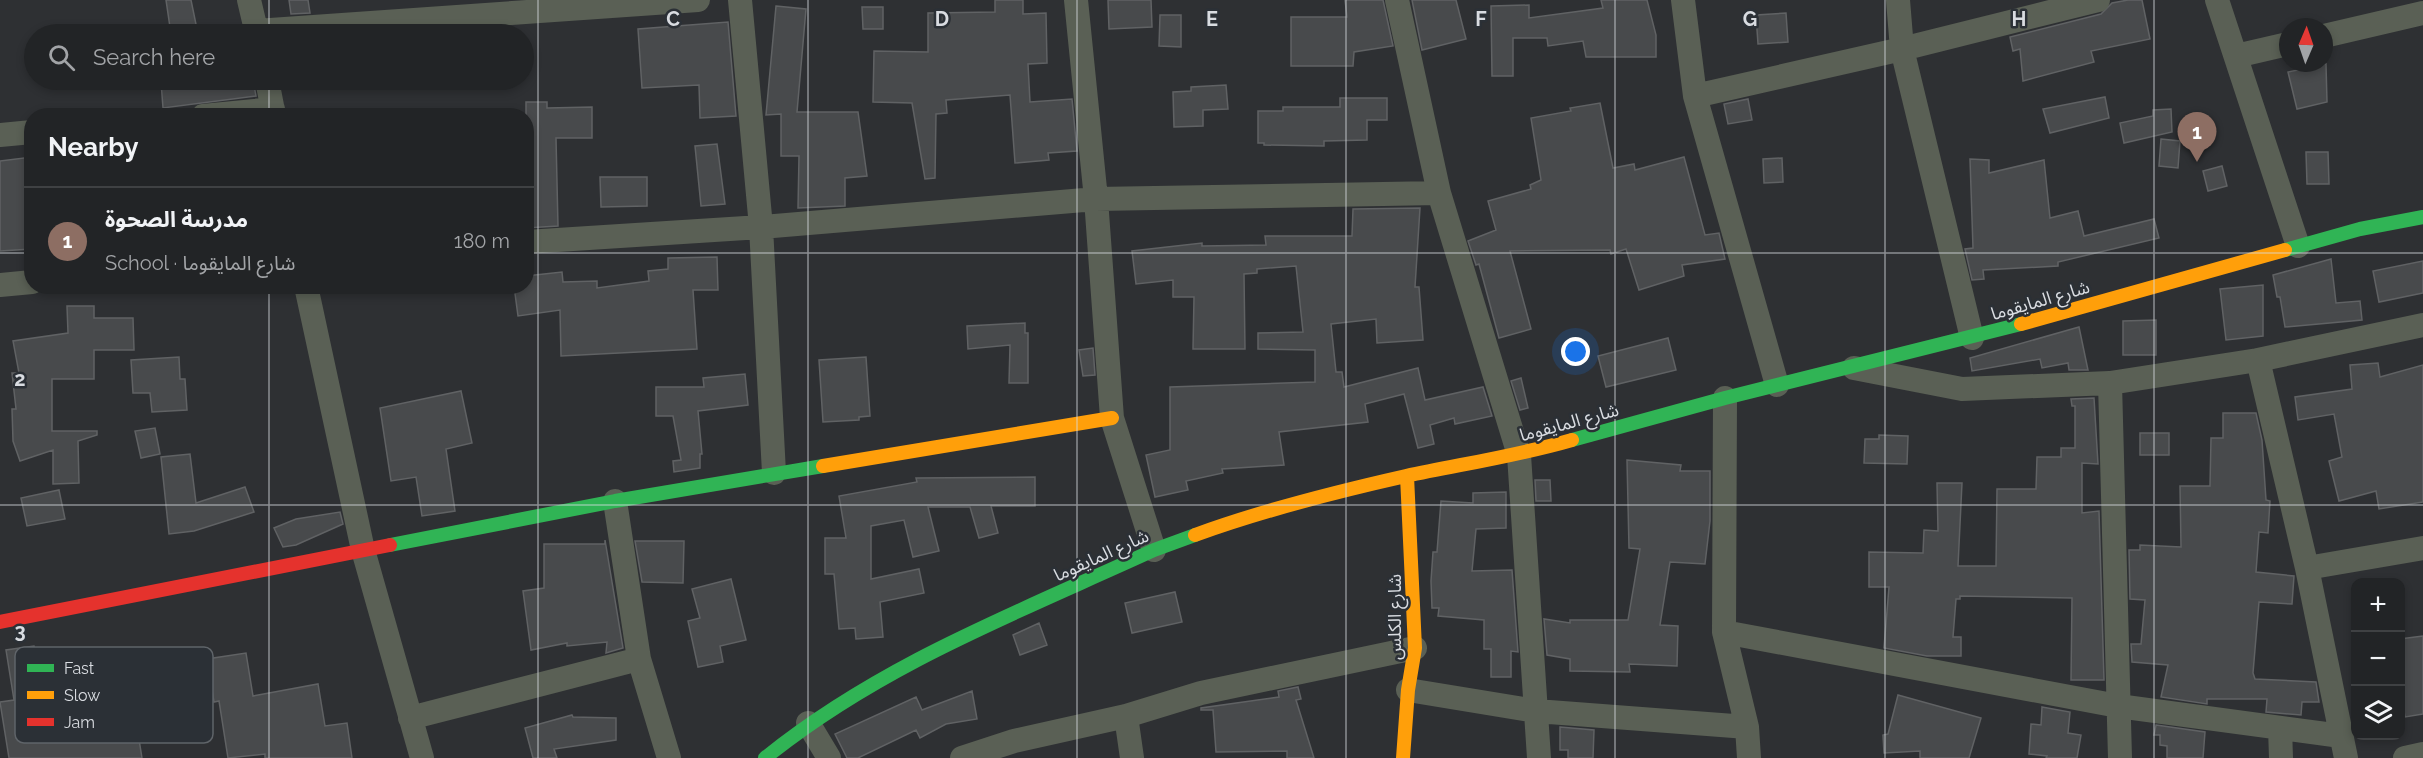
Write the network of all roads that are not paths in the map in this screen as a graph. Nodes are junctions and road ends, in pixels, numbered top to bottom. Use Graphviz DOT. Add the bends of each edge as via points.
graph roads {
  1 [pos="249,0"];
  2 [pos="698,0"];
  3 [pos="740,0"];
  4 [pos="1076,0"];
  5 [pos="1397,0"];
  6 [pos="1683,0"];
  7 [pos="1898,0"];
  8 [pos="2098,0"];
  9 [pos="2217,0"];
  10 [pos="2423,13"];
  11 [pos="255,24"];
  12 [pos="377,24"];
  13 [pos="2333,34"];
  14 [pos="2279,46"];
  15 [pos="1902,49"];
  16 [pos="2236,56"];
  17 [pos="269,90"];
  18 [pos="1695,96"];
  19 [pos="273,108"];
  20 [pos="24,133"];
  21 [pos="0,135"];
  22 [pos="1439,193"];
  23 [pos="1096,199"];
  24 [pos="2423,217"];
  25 [pos="761,227"];
  26 [pos="534,241"];
  27 [pos="2298,246"];
  28 [pos="24,283"];
  29 [pos="0,285"];
  30 [pos="308,294"];
  31 [pos="2423,325"];
  32 [pos="1972,338"];
  33 [pos="2258,360"];
  34 [pos="1847,367"];
  35 [pos="2110,383"];
  36 [pos="1777,385"];
  37 [pos="1725,398"];
  38 [pos="1112,418"];
  39 [pos="1519,455"];
  40 [pos="774,473"];
  41 [pos="1407,476"];
  42 [pos="615,501"];
  43 [pos="2423,548"];
  44 [pos="363,550"];
  45 [pos="1154,550"];
  46 [pos="2307,568"];
  47 [pos="0,622"];
  48 [pos="1724,632"];
  49 [pos="1415,648"];
  50 [pos="639,659"];
  51 [pos="1408,690"];
  52 [pos="2118,706"];
  53 [pos="1536,711"];
  54 [pos="1126,716"];
  55 [pos="410,718"];
  56 [pos="808,723"];
  57 [pos="1747,727"];
  58 [pos="2280,728"];
  59 [pos="2343,747"];
  60 [pos="1016,749"];
  61 [pos="2423,754"];
  62 [pos="422,758"];
  63 [pos="669,758"];
  64 [pos="765,758"];
  65 [pos="829,758"];
  66 [pos="962,758"];
  67 [pos="1132,758"];
  68 [pos="1403,758"];
  69 [pos="1539,758"];
  70 [pos="1749,758"];
  71 [pos="2120,758"];
  72 [pos="2281,758"];
  73 [pos="2405,758"];
  1 -- 11 [label="street"];
  2 -- 12 [label="street"];
  3 -- 25 [label="street"];
  4 -- 23 [label="street"];
  5 -- 22 [label="street"];
  6 -- 18 [label="street"];
  7 -- 15 [label="street"];
  8 -- 15 [label="street"];
  9 -- 16 [label="street"];
  10 -- 13 [label="street"];
  14 -- 16 [label="street"];
  15 -- 18 [label="street"];
  15 -- 32 [label="street"];
  16 -- 27 [label="street"];
  17 -- 19 [label="street"];
  18 -- 36 [label="street"];
  20 -- 21 [label="street"];
  22 -- 23 [label="street"];
  22 -- 39 [label="street"];
  23 -- 25 [label="street"];
  23 -- 38 [label="street"];
  24 -- 27 [label="street, شارع المايقوما"];
  25 -- 26 [label="street"];
  25 -- 40 [label="street"];
  27 -- 32 [label="street, شارع المايقوما"];
  28 -- 29 [label="street"];
  30 -- 44 [label="street"];
  31 -- 33 [label="street"];
  32 -- 34 [label="street, شارع المايقوما"];
  33 -- 35 [label="street"];
  33 -- 46 [label="street"];
  34 -- 35 [label="street" via="1962,389"];
  34 -- 36 [label="street, شارع المايقوما"];
  35 -- 52 [label="street"];
  36 -- 37 [label="street, شارع المايقوما"];
  37 -- 39 [label="street, شارع المايقوما"];
  37 -- 48 [label="street"];
  38 -- 40 [label="street"];
  38 -- 45 [label="street"];
  39 -- 41 [label="street, شارع المايقوما"];
  39 -- 53 [label="street"];
  40 -- 42 [label="street"];
  41 -- 45 [label="street, شارع المايقوما" via="1243,517"];
  41 -- 49 [label="street, شارع الكلس"];
  42 -- 44 [label="street"];
  42 -- 50 [label="street"];
  43 -- 46 [label="street"];
  44 -- 47 [label="street"];
  44 -- 55 [label="street"];
  45 -- 56 [label="street, شارع المايقوما" via="908,662"];
  46 -- 59 [label="street"];
  48 -- 52 [label="street"];
  48 -- 57 [label="street"];
  49 -- 51 [label="street, شارع الكلس"];
  49 -- 54 [label="street" via="1201,693"];
  50 -- 55 [label="street"];
  50 -- 63 [label="street"];
  51 -- 53 [label="street"];
  51 -- 68 [label="street, شارع الكلس"];
  52 -- 58 [label="street"];
  52 -- 71 [label="street"];
  53 -- 57 [label="street"];
  53 -- 69 [label="street"];
  54 -- 60 [label="street"];
  54 -- 67 [label="street"];
  55 -- 62 [label="street"];
  56 -- 64 [label="street, شارع المايقوما"];
  56 -- 65 [label="street"];
  57 -- 70 [label="street"];
  58 -- 59 [label="street"];
  58 -- 72 [label="street"];
  60 -- 66 [label="street"];
  61 -- 73 [label="street"];
}
